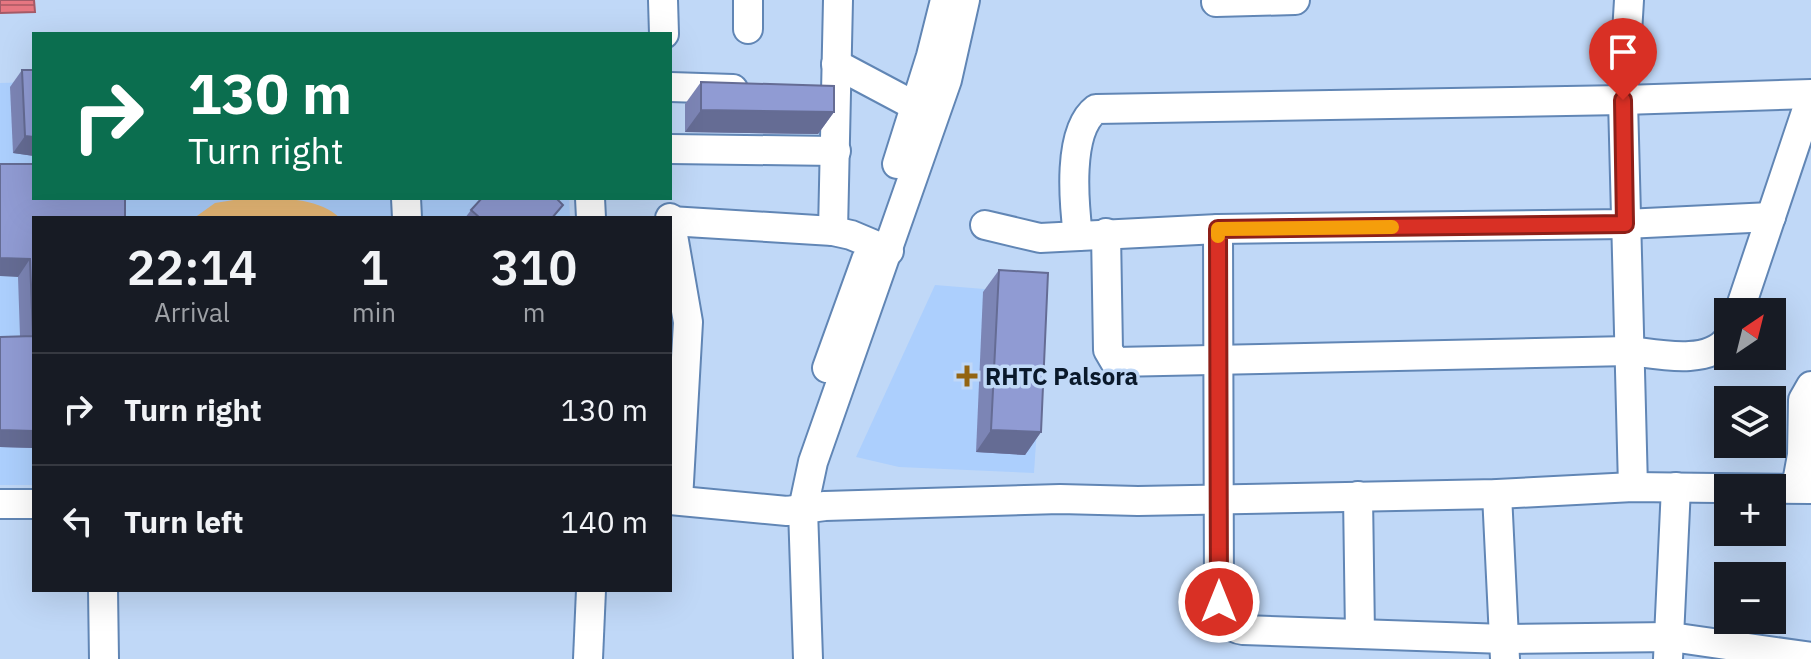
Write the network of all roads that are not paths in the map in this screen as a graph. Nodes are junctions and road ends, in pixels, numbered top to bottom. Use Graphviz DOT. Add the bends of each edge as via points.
graph roads {
  1 [pos="663,0"];
  2 [pos="748,0"];
  3 [pos="838,0"];
  4 [pos="945,0"];
  5 [pos="965,0"];
  6 [pos="1295,0"];
  7 [pos="1629,0"];
  8 [pos="1216,2"];
  9 [pos="748,29"];
  10 [pos="664,32"];
  11 [pos="835,78"];
  12 [pos="672,87"];
  13 [pos="764,90"];
  14 [pos="806,91"];
  15 [pos="1811,96"];
  16 [pos="1623,100"];
  17 [pos="915,106"];
  18 [pos="1806,128"];
  19 [pos="672,149"];
  20 [pos="836,151"];
  21 [pos="1771,217"];
  22 [pos="672,219"];
  23 [pos="1625,224"];
  24 [pos="985,225"];
  25 [pos="1218,229"];
  26 [pos="672,230"];
  27 [pos="833,231"];
  28 [pos="1106,233"];
  29 [pos="1078,236"];
  30 [pos="880,248"];
  31 [pos="1744,298"];
  32 [pos="1714,350"];
  33 [pos="1629,351"];
  34 [pos="1218,360"];
  35 [pos="1811,386"];
  36 [pos="1633,487"];
  37 [pos="1676,487"];
  38 [pos="1804,488"];
  39 [pos="1497,494"];
  40 [pos="1358,496"];
  41 [pos="1219,498"];
  42 [pos="674,500"];
  43 [pos="0,504"];
  44 [pos="32,504"];
  45 [pos="795,510"];
  46 [pos="103,592"];
  47 [pos="591,592"];
  48 [pos="1360,634"];
  49 [pos="1401,647"];
  50 [pos="1670,648"];
  51 [pos="1505,649"];
  52 [pos="1811,657"];
  53 [pos="104,659"];
  54 [pos="588,659"];
  55 [pos="789,659"];
  56 [pos="808,659"];
  1 -- 10 [label="street"];
  2 -- 9 [label="street"];
  3 -- 11 [label="street"];
  4 -- 17 [label="street"];
  5 -- 30 [label="street" via="947,80"];
  6 -- 8 [label="street"];
  7 -- 16 [label="street"];
  11 -- 14 [label="street"];
  11 -- 17 [label="street"];
  11 -- 20 [label="street"];
  12 -- 13 [label="street"];
  15 -- 16 [label="street"];
  15 -- 18 [label="street"];
  16 -- 23 [label="street"];
  16 -- 29 [label="street" via="1096,109 1088,115 1078,142"];
  17 -- 30 [label="street"];
  18 -- 21 [label="street"];
  19 -- 20 [label="street"];
  20 -- 27 [label="street"];
  21 -- 23 [label="street"];
  21 -- 31 [label="street"];
  22 -- 27 [label="street"];
  23 -- 25 [label="street"];
  23 -- 33 [label="street"];
  24 -- 29 [label="street" via="1040,238"];
  25 -- 28 [label="street"];
  25 -- 34 [label="street"];
  26 -- 42 [label="street" via="688,322"];
  27 -- 30 [label="street"];
  28 -- 29 [label="street"];
  28 -- 34 [label="street" via="1108,350 1115,362"];
  30 -- 45 [label="street"];
  32 -- 33 [label="street" via="1673,356"];
  33 -- 34 [label="street"];
  33 -- 36 [label="street"];
  34 -- 41 [label="street"];
  35 -- 38 [label="street" via="1803,400"];
  36 -- 37 [label="street"];
  36 -- 39 [label="street"];
  37 -- 38 [label="street"];
  37 -- 50 [label="street"];
  39 -- 40 [label="street"];
  39 -- 51 [label="street"];
  40 -- 41 [label="street"];
  40 -- 48 [label="street"];
  41 -- 45 [label="street"];
  41 -- 48 [label="street" via="1219,602 1229,624 1243,630"];
  42 -- 45 [label="street"];
  43 -- 44 [label="street"];
  45 -- 55 [label="street"];
  45 -- 56 [label="street"];
  46 -- 53 [label="street"];
  47 -- 54 [label="street"];
  48 -- 49 [label="street"];
  49 -- 51 [label="street"];
  50 -- 51 [label="street"];
  50 -- 52 [label="street"];
}
